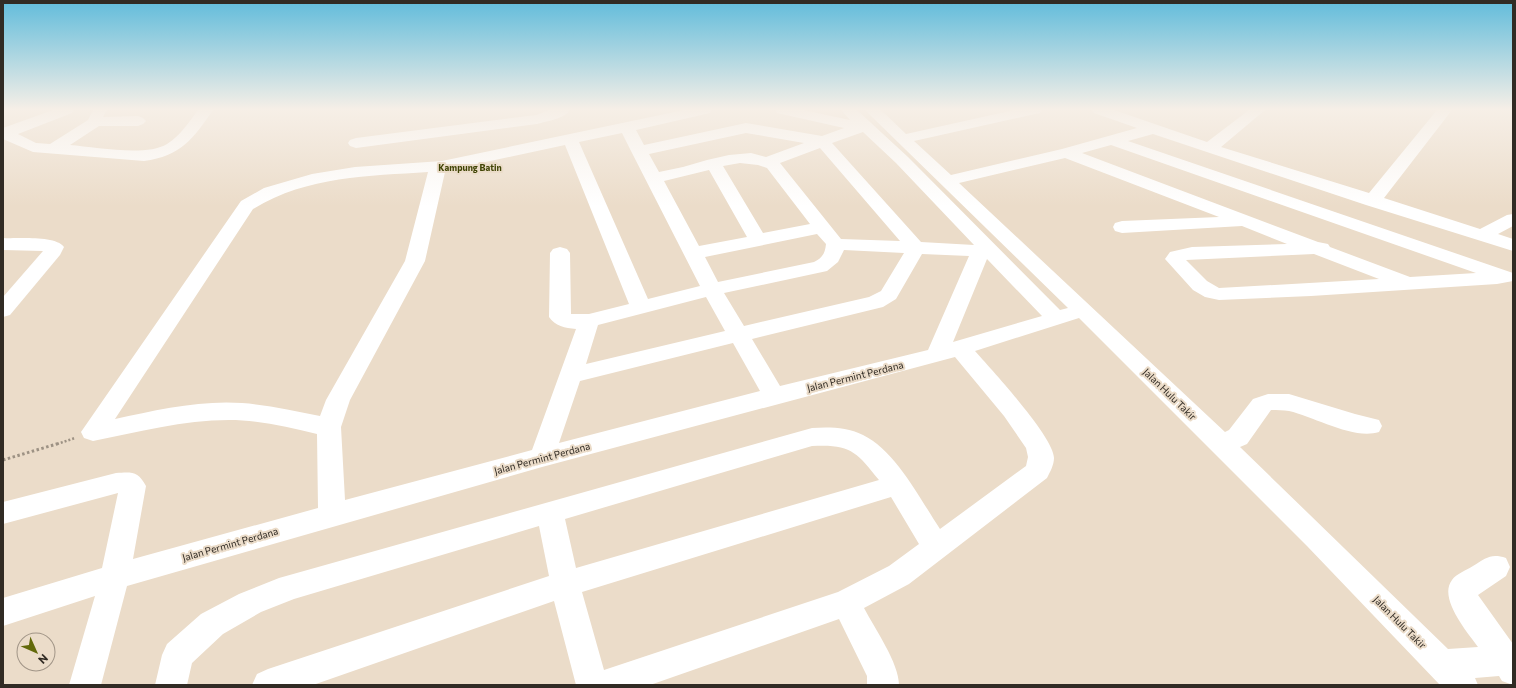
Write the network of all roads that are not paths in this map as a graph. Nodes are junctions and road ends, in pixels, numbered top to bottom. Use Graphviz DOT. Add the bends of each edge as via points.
graph roads {
  1 [pos="23,142"];
  2 [pos="62,142"];
  3 [pos="178,142"];
  4 [pos="363,142"];
  5 [pos="555,142"];
  6 [pos="571,142"];
  7 [pos="635,142"];
  8 [pos="680,142"];
  9 [pos="819,142"];
  10 [pos="823,142"];
  11 [pos="886,142"];
  12 [pos="906,142"];
  13 [pos="1103,142"];
  14 [pos="1114,142"];
  15 [pos="1191,142"];
  16 [pos="1217,142"];
  17 [pos="1419,142"];
  18 [pos="356,143"];
  19 [pos="1209,148"];
  20 [pos="53,149"];
  21 [pos="639,151"];
  22 [pos="1066,153"];
  23 [pos="767,162"];
  24 [pos="713,163"];
  25 [pos="442,166"];
  26 [pos="654,178"];
  27 [pos="1303,178"];
  28 [pos="947,181"];
  29 [pos="1372,201"];
  30 [pos="1268,215"];
  31 [pos="1513,219"];
  32 [pos="822,227"];
  33 [pos="1122,228"];
  34 [pos="1482,235"];
  35 [pos="758,240"];
  36 [pos="3,244"];
  37 [pos="835,244"];
  38 [pos="1513,245"];
  39 [pos="916,248"];
  40 [pos="983,248"];
  41 [pos="1320,248"];
  42 [pos="560,253"];
  43 [pos="694,253"];
  44 [pos="1510,277"];
  45 [pos="1408,282"];
  46 [pos="712,289"];
  47 [pos="641,308"];
  48 [pos="3,310"];
  49 [pos="1083,310"];
  50 [pos="1056,318"];
  51 [pos="588,321"];
  52 [pos="739,334"];
  53 [pos="949,351"];
  54 [pos="571,375"];
  55 [pos="774,396"];
  56 [pos="1370,426"];
  57 [pos="329,427"];
  58 [pos="1221,445"];
  59 [pos="542,457"];
  60 [pos="896,485"];
  61 [pos="3,513"];
  62 [pos="550,513"];
  63 [pos="332,515"];
  64 [pos="936,546"];
  65 [pos="1496,567"];
  66 [pos="115,576"];
  67 [pos="565,584"];
  68 [pos="846,603"];
  69 [pos="3,612"];
  70 [pos="1510,666"];
  71 [pos="1451,674"];
  72 [pos="85,685"];
  73 [pos="171,685"];
  74 [pos="268,685"];
  75 [pos="592,685"];
  76 [pos="605,685"];
  77 [pos="883,685"];
  1 -- 20 [label="street" via="33,147"];
  2 -- 20 [label="street"];
  3 -- 20 [label="street" via="173,148 160,154 144,156"];
  4 -- 18 [label="street"];
  5 -- 25 [label="street"];
  6 -- 47 [label="street"];
  7 -- 21 [label="street"];
  8 -- 21 [label="street"];
  9 -- 23 [label="street"];
  10 -- 39 [label="street"];
  11 -- 40 [label="street"];
  12 -- 28 [label="street, Jalan Hulu Takir"];
  13 -- 22 [label="street"];
  14 -- 30 [label="street"];
  15 -- 19 [label="street"];
  16 -- 19 [label="street"];
  17 -- 29 [label="street"];
  19 -- 27 [label="street"];
  21 -- 26 [label="street"];
  22 -- 28 [label="street"];
  22 -- 30 [label="street"];
  23 -- 24 [label="street" via="734,158"];
  23 -- 32 [label="street" via="773,165"];
  24 -- 26 [label="street"];
  24 -- 35 [label="street"];
  25 -- 57 [label="street" via="436,174 418,252 338,400"];
  25 -- 57 [label="street" via="323,177 290,184 246,205 92,432 161,418 230,411 262,414"];
  26 -- 43 [label="street"];
  27 -- 29 [label="street"];
  27 -- 30 [label="street"];
  28 -- 49 [label="street, Jalan Hulu Takir"];
  29 -- 34 [label="street"];
  30 -- 33 [label="street"];
  30 -- 41 [label="street"];
  30 -- 44 [label="street"];
  31 -- 34 [label="street"];
  32 -- 35 [label="street"];
  32 -- 37 [label="street"];
  34 -- 38 [label="street"];
  35 -- 43 [label="street"];
  36 -- 48 [label="street" via="54,247 54,251"];
  37 -- 39 [label="street"];
  37 -- 46 [label="street" via="835,253 830,261 820,267"];
  39 -- 40 [label="street"];
  39 -- 52 [label="street" via="889,295 876,302"];
  40 -- 50 [label="street"];
  40 -- 53 [label="street"];
  41 -- 45 [label="street"];
  41 -- 45 [label="street" via="1192,253 1177,256 1175,259 1207,291 1219,294"];
  42 -- 51 [label="street" via="560,317 564,321"];
  43 -- 46 [label="street"];
  44 -- 45 [label="street"];
  46 -- 47 [label="street"];
  46 -- 52 [label="street"];
  47 -- 51 [label="street"];
  49 -- 50 [label="street, Jalan Permint Perdana"];
  49 -- 58 [label="street, Jalan Hulu Takir"];
  50 -- 53 [label="street, Jalan Permint Perdana"];
  51 -- 54 [label="street"];
  52 -- 54 [label="street"];
  52 -- 55 [label="street"];
  53 -- 55 [label="street, Jalan Permint Perdana"];
  53 -- 64 [label="street" via="1012,410 1038,446 1041,457 1038,471"];
  54 -- 59 [label="street"];
  55 -- 59 [label="street, Jalan Permint Perdana"];
  56 -- 58 [label="street" via="1354,424 1290,402 1268,402 1261,405 1238,437"];
  57 -- 63 [label="street"];
  58 -- 71 [label="street, Jalan Hulu Takir"];
  59 -- 63 [label="street, Jalan Permint Perdana"];
  60 -- 62 [label="street" via="871,451 854,441 836,436 812,437"];
  60 -- 64 [label="street"];
  60 -- 67 [label="street"];
  61 -- 66 [label="street" via="116,483 129,482 133,486"];
  62 -- 67 [label="street"];
  62 -- 73 [label="street" via="289,587 250,603 212,624 178,655"];
  63 -- 66 [label="street, Jalan Permint Perdana"];
  64 -- 68 [label="street" via="899,575"];
  65 -- 70 [label="street" via="1463,588 1463,598"];
  66 -- 69 [label="street, Jalan Permint Perdana"];
  66 -- 72 [label="street"];
  67 -- 74 [label="street"];
  67 -- 75 [label="street"];
  68 -- 76 [label="street"];
  68 -- 77 [label="street" via="883,675"];
  70 -- 71 [label="street"];
}
